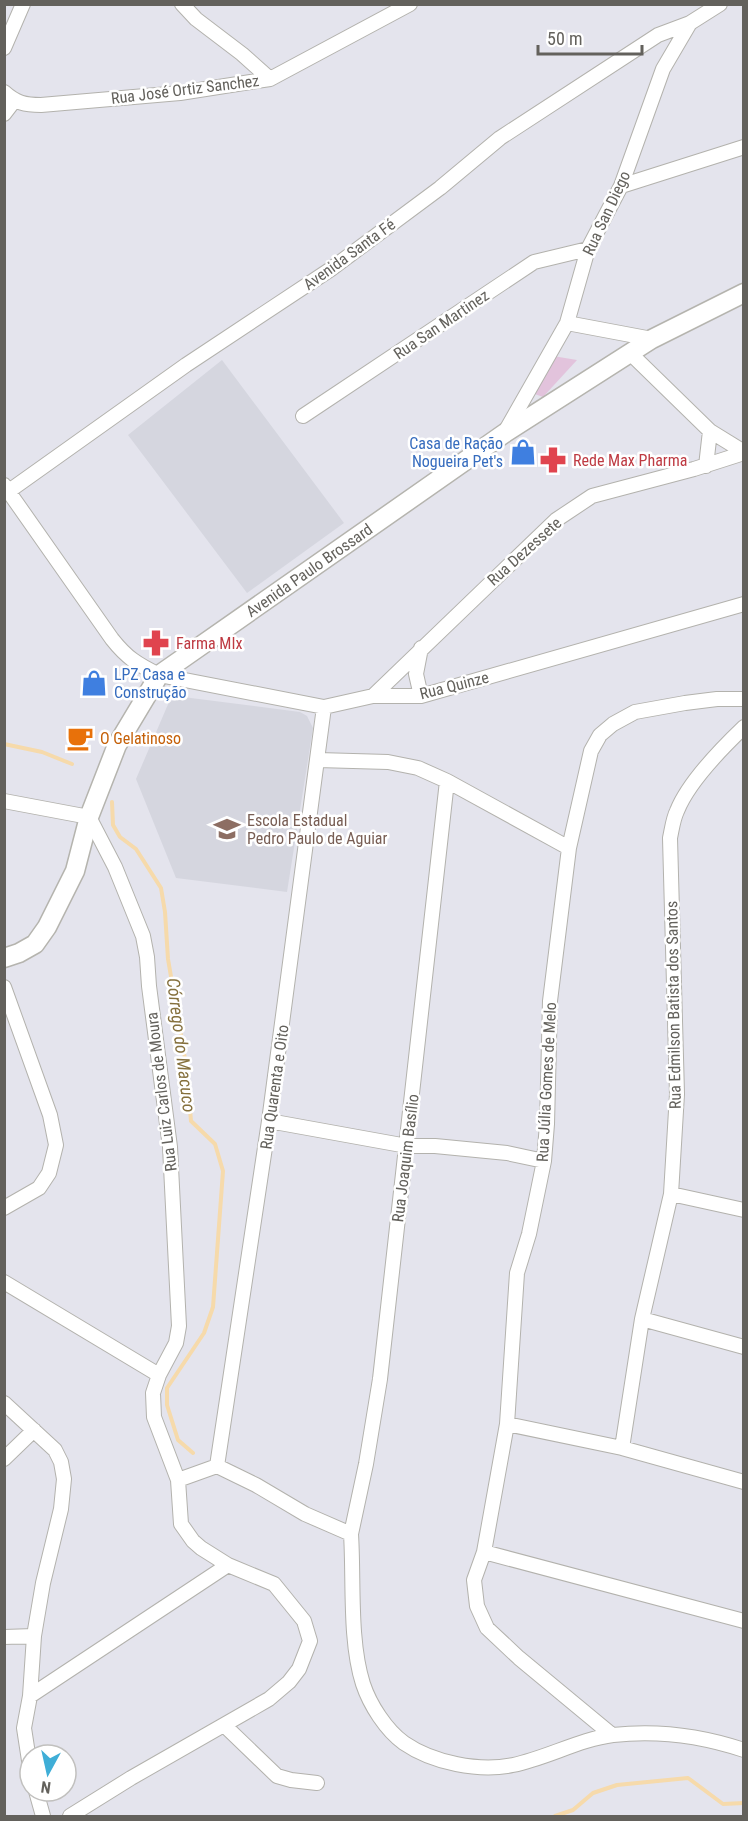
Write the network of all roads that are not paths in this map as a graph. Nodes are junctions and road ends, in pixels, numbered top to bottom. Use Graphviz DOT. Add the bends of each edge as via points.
graph roads {
  1 [pos="23,4"];
  2 [pos="182,4"];
  3 [pos="410,4"];
  4 [pos="720,4"];
  5 [pos="394,8"];
  6 [pos="690,23"];
  7 [pos="4,48"];
  8 [pos="270,79"];
  9 [pos="9,97"];
  10 [pos="4,114"];
  11 [pos="744,147"];
  12 [pos="621,186"];
  13 [pos="588,249"];
  14 [pos="744,293"];
  15 [pos="567,322"];
  16 [pos="652,339"];
  17 [pos="630,354"];
  18 [pos="303,416"];
  19 [pos="710,431"];
  20 [pos="504,433"];
  21 [pos="744,453"];
  22 [pos="706,466"];
  23 [pos="7,488"];
  24 [pos="744,604"];
  25 [pos="421,648"];
  26 [pos="159,675"];
  27 [pos="373,696"];
  28 [pos="421,696"];
  29 [pos="744,699"];
  30 [pos="324,706"];
  31 [pos="744,727"];
  32 [pos="318,760"];
  33 [pos="447,781"];
  34 [pos="4,801"];
  35 [pos="89,817"];
  36 [pos="569,848"];
  37 [pos="4,958"];
  38 [pos="4,987"];
  39 [pos="269,1121"];
  40 [pos="407,1146"];
  41 [pos="544,1161"];
  42 [pos="671,1194"];
  43 [pos="4,1208"];
  44 [pos="744,1210"];
  45 [pos="4,1282"];
  46 [pos="642,1319"];
  47 [pos="744,1347"];
  48 [pos="159,1375"];
  49 [pos="4,1403"];
  50 [pos="507,1424"];
  51 [pos="34,1430"];
  52 [pos="622,1448"];
  53 [pos="4,1459"];
  54 [pos="217,1466"];
  55 [pos="178,1480"];
  56 [pos="744,1482"];
  57 [pos="351,1534"];
  58 [pos="484,1552"];
  59 [pos="228,1565"];
  60 [pos="744,1621"];
  61 [pos="34,1636"];
  62 [pos="4,1637"];
  63 [pos="30,1696"];
  64 [pos="224,1725"];
  65 [pos="612,1735"];
  66 [pos="26,1743"];
  67 [pos="744,1750"];
  68 [pos="317,1783"];
  69 [pos="70,1816"];
  1 -- 7 [label="street"];
  2 -- 8 [label="street"];
  3 -- 5 [label="street, Rua José Ortiz Sanchez"];
  4 -- 6 [label="street, Rua San Diego"];
  5 -- 8 [label="street, Rua José Ortiz Sanchez"];
  6 -- 12 [label="street, Rua San Diego" via="663,69"];
  6 -- 23 [label="street, Avenida Santa Fé" via="658,35 500,138 331,269"];
  8 -- 9 [label="street, Rua José Ortiz Sanchez" via="180,93 41,105 25,105"];
  9 -- 10 [label="street"];
  11 -- 12 [label="street"];
  12 -- 13 [label="street, Rua San Diego"];
  13 -- 15 [label="street, Rua San Diego"];
  13 -- 18 [label="street, Rua San Martinez" via="534,262"];
  14 -- 16 [label="main road, Avenida Paulo Brossard"];
  15 -- 16 [label="street"];
  15 -- 20 [label="street, Rua San Diego"];
  16 -- 17 [label="main road, Avenida Paulo Brossard"];
  17 -- 19 [label="street"];
  17 -- 20 [label="main road, Avenida Paulo Brossard"];
  19 -- 21 [label="street"];
  19 -- 22 [label="street"];
  20 -- 26 [label="main road, Avenida Paulo Brossard"];
  21 -- 22 [label="street, Rua Dezessete"];
  22 -- 25 [label="street, Rua Dezessete" via="592,496 556,520"];
  23 -- 26 [label="street, Rua Quinze" via="125,656"];
  24 -- 28 [label="street, Rua Quinze"];
  25 -- 27 [label="street, Rua Dezessete"];
  25 -- 28 [label="street" via="416,674"];
  26 -- 30 [label="street, Rua Quinze"];
  26 -- 35 [label="main road, Avenida Paulo Brossard" via="117,745"];
  27 -- 28 [label="street, Rua Quinze"];
  27 -- 30 [label="street, Rua Quinze"];
  29 -- 36 [label="street, Rua Júlia Gomes de Melo" via="717,699 635,712 600,735 591,751"];
  30 -- 32 [label="street, Rua Quarenta e Oito"];
  31 -- 42 [label="street, Rua Edmilson Batista dos Santos" via="691,788 677,810 670,838 677,1094"];
  32 -- 33 [label="street" via="388,762 418,768"];
  32 -- 39 [label="street, Rua Quarenta e Oito"];
  33 -- 36 [label="street"];
  33 -- 40 [label="street, Rua Joaquim Basílio"];
  34 -- 35 [label="street"];
  35 -- 37 [label="main road, Avenida Paulo Brossard" via="75,871 47,927 35,944"];
  35 -- 48 [label="street, Rua Luiz Carlos de Moura" via="115,867 143,936 147,957 170,1147 179,1326 176,1343"];
  36 -- 41 [label="street, Rua Júlia Gomes de Melo" via="550,1001"];
  38 -- 43 [label="street" via="50,1115 56,1145 49,1173 39,1188"];
  39 -- 40 [label="street"];
  39 -- 54 [label="street, Rua Quarenta e Oito"];
  40 -- 41 [label="street" via="507,1153"];
  40 -- 57 [label="street, Rua Joaquim Basílio" via="380,1378"];
  41 -- 50 [label="street, Rua Júlia Gomes de Melo" via="517,1273"];
  42 -- 44 [label="street"];
  42 -- 46 [label="street, Rua Edmilson Batista dos Santos"];
  45 -- 48 [label="street"];
  46 -- 47 [label="street"];
  46 -- 52 [label="street, Rua Edmilson Batista dos Santos"];
  48 -- 55 [label="street, Rua Luiz Carlos de Moura" via="153,1393 153,1417"];
  49 -- 51 [label="street"];
  50 -- 52 [label="street"];
  50 -- 58 [label="street, Rua Júlia Gomes de Melo"];
  51 -- 53 [label="street"];
  51 -- 61 [label="street" via="56,1450 64,1479"];
  52 -- 56 [label="street"];
  54 -- 55 [label="street"];
  54 -- 57 [label="street"];
  55 -- 59 [label="street, Rua Luiz Carlos de Moura" via="181,1524 201,1548"];
  57 -- 65 [label="street, Rua Joaquim Basílio" via="355,1635 363,1685 389,1729 404,1743 446,1762 491,1767 511,1766"];
  58 -- 60 [label="street"];
  58 -- 65 [label="street, Rua Júlia Gomes de Melo" via="474,1580 477,1606 487,1628"];
  59 -- 63 [label="street"];
  59 -- 64 [label="street, Rua Luiz Carlos de Moura" via="274,1584 304,1621 310,1641 300,1669 289,1682"];
  61 -- 62 [label="street"];
  61 -- 63 [label="street"];
  63 -- 66 [label="street" via="24,1728"];
  64 -- 68 [label="street" via="277,1776"];
  64 -- 69 [label="street, Rua Luiz Carlos de Moura"];
  65 -- 67 [label="street, Rua Joaquim Basílio" via="659,1734 713,1740"];
}
